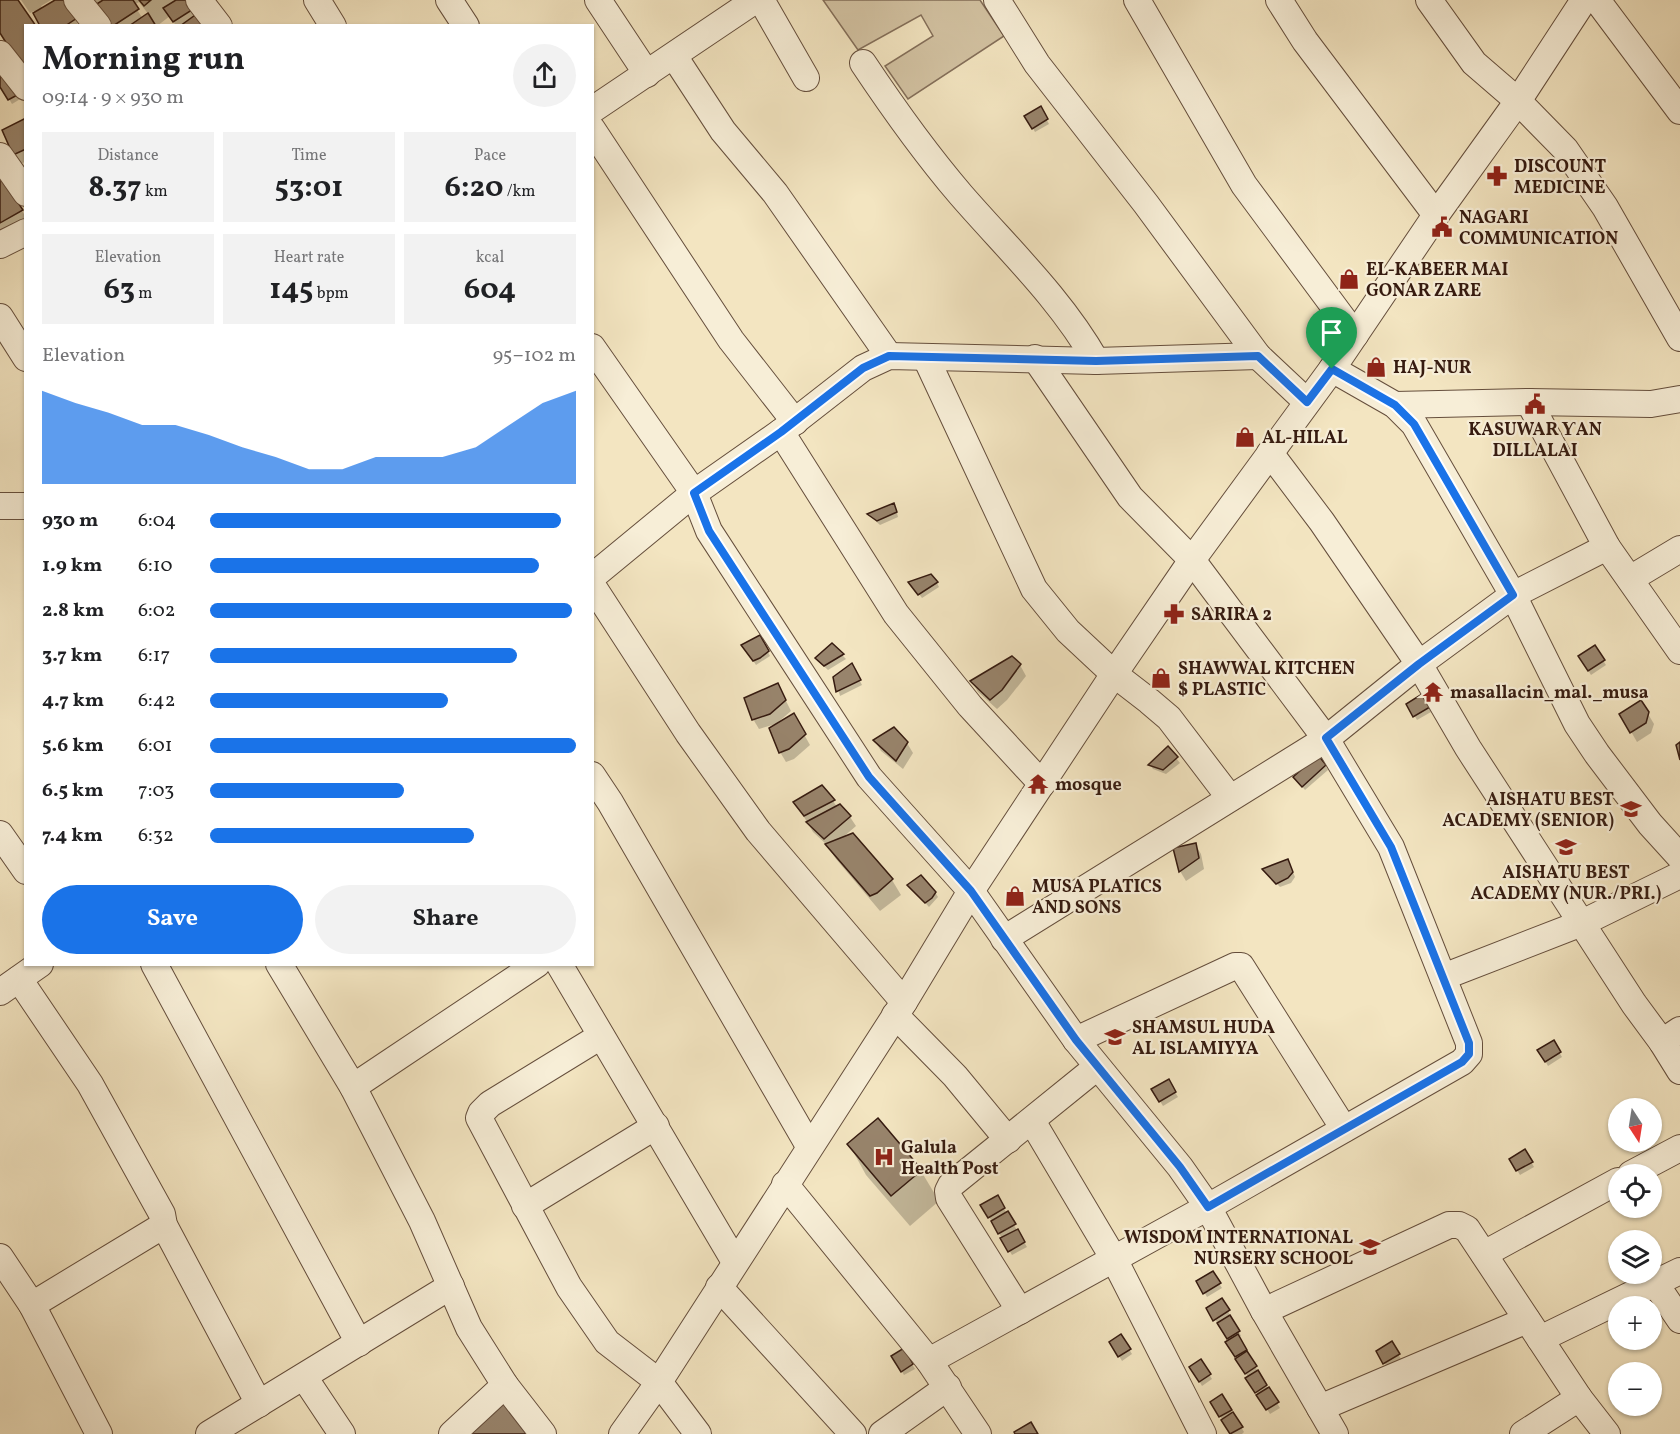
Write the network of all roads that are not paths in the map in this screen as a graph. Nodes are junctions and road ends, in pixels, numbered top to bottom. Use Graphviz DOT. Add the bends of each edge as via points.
graph roads {
  1 [pos="77,0"];
  2 [pos="199,0"];
  3 [pos="317,0"];
  4 [pos="449,0"];
  5 [pos="598,0"];
  6 [pos="997,0"];
  7 [pos="1137,0"];
  8 [pos="1279,0"];
  9 [pos="1429,0"];
  10 [pos="1584,0"];
  11 [pos="1597,0"];
  12 [pos="747,3"];
  13 [pos="96,24"];
  14 [pos="217,24"];
  15 [pos="332,24"];
  16 [pos="465,24"];
  17 [pos="0,54"];
  18 [pos="674,56"];
  19 [pos="863,63"];
  20 [pos="647,74"];
  21 [pos="806,78"];
  22 [pos="24,84"];
  23 [pos="1518,101"];
  24 [pos="594,109"];
  25 [pos="1680,111"];
  26 [pos="594,132"];
  27 [pos="0,156"];
  28 [pos="24,191"];
  29 [pos="1436,215"];
  30 [pos="24,233"];
  31 [pos="0,245"];
  32 [pos="0,317"];
  33 [pos="1355,335"];
  34 [pos="1680,338"];
  35 [pos="594,350"];
  36 [pos="24,355"];
  37 [pos="889,356"];
  38 [pos="1258,356"];
  39 [pos="926,358"];
  40 [pos="1035,358"];
  41 [pos="1096,361"];
  42 [pos="1332,369"];
  43 [pos="1680,399"];
  44 [pos="1307,402"];
  45 [pos="1529,402"];
  46 [pos="1395,405"];
  47 [pos="788,427"];
  48 [pos="1270,453"];
  49 [pos="694,493"];
  50 [pos="0,506"];
  51 [pos="24,506"];
  52 [pos="1607,547"];
  53 [pos="1680,549"];
  54 [pos="1192,560"];
  55 [pos="594,575"];
  56 [pos="1630,579"];
  57 [pos="594,588"];
  58 [pos="1513,595"];
  59 [pos="1680,651"];
  60 [pos="1419,664"];
  61 [pos="1114,674"];
  62 [pos="1326,738"];
  63 [pos="594,779"];
  64 [pos="1042,784"];
  65 [pos="1230,798"];
  66 [pos="0,834"];
  67 [pos="1680,857"];
  68 [pos="24,868"];
  69 [pos="1680,875"];
  70 [pos="971,891"];
  71 [pos="1581,923"];
  72 [pos="1004,939"];
  73 [pos="37,966"];
  74 [pos="155,966"];
  75 [pos="280,966"];
  76 [pos="534,966"];
  77 [pos="560,966"];
  78 [pos="1443,977"];
  79 [pos="10,986"];
  80 [pos="899,1008"];
  81 [pos="601,1036"];
  82 [pos="1671,1036"];
  83 [pos="1076,1040"];
  84 [pos="1097,1067"];
  85 [pos="1680,1071"];
  86 [pos="353,1087"];
  87 [pos="1032,1121"];
  88 [pos="656,1126"];
  89 [pos="1344,1129"];
  90 [pos="1008,1140"];
  91 [pos="809,1146"];
  92 [pos="1680,1148"];
  93 [pos="1649,1164"];
  94 [pos="785,1184"];
  95 [pos="1608,1186"];
  96 [pos="525,1206"];
  97 [pos="1208,1207"];
  98 [pos="164,1225"];
  99 [pos="1484,1254"];
  100 [pos="0,1257"];
  101 [pos="1114,1259"];
  102 [pos="735,1262"];
  103 [pos="1680,1271"];
  104 [pos="1662,1280"];
  105 [pos="1652,1284"];
  106 [pos="1656,1284"];
  107 [pos="451,1286"];
  108 [pos="719,1287"];
  109 [pos="32,1305"];
  110 [pos="1020,1311"];
  111 [pos="1264,1311"];
  112 [pos="1680,1320"];
  113 [pos="1533,1330"];
  114 [pos="359,1343"];
  115 [pos="929,1361"];
  116 [pos="304,1377"];
  117 [pos="658,1382"];
  118 [pos="505,1385"];
  119 [pos="948,1387"];
  120 [pos="1579,1398"];
  121 [pos="259,1404"];
  122 [pos="1320,1408"];
  123 [pos="99,1434"];
  124 [pos="209,1434"];
  125 [pos="342,1434"];
  126 [pos="452,1434"];
  127 [pos="543,1434"];
  128 [pos="622,1434"];
  129 [pos="698,1434"];
  130 [pos="853,1434"];
  131 [pos="882,1434"];
  132 [pos="978,1434"];
  133 [pos="1203,1434"];
  134 [pos="1335,1434"];
  135 [pos="1523,1434"];
  136 [pos="1607,1434"];
  1 -- 13 [label="street"];
  2 -- 14 [label="street"];
  3 -- 15 [label="street"];
  4 -- 16 [label="street"];
  5 -- 20 [label="street"];
  6 -- 38 [label="street" via="1037,64"];
  7 -- 33 [label="street" via="1244,185"];
  8 -- 29 [label="street" via="1305,41"];
  9 -- 23 [label="street" via="1474,63"];
  10 -- 23 [label="street"];
  11 -- 25 [label="street"];
  12 -- 18 [label="street"];
  12 -- 21 [label="street" via="763,3"];
  17 -- 22 [label="street"];
  18 -- 20 [label="street"];
  18 -- 37 [label="street" via="723,131 775,193"];
  19 -- 41 [label="street" via="923,148 1034,277 1083,338"];
  20 -- 24 [label="street"];
  23 -- 29 [label="street"];
  23 -- 34 [label="street" via="1565,149 1605,207"];
  26 -- 47 [label="street"];
  27 -- 28 [label="street"];
  29 -- 33 [label="street"];
  30 -- 31 [label="street"];
  32 -- 36 [label="street"];
  33 -- 42 [label="street"];
  35 -- 49 [label="street"];
  37 -- 39 [label="street"];
  37 -- 47 [label="street" via="863,368"];
  38 -- 41 [label="street"];
  38 -- 44 [label="street"];
  39 -- 40 [label="street"];
  39 -- 61 [label="street" via="1034,589 1068,631"];
  40 -- 41 [label="street"];
  40 -- 54 [label="street" via="1130,497"];
  42 -- 44 [label="street"];
  42 -- 46 [label="street"];
  43 -- 45 [label="street" via="1651,404"];
  44 -- 48 [label="street"];
  45 -- 46 [label="street"];
  45 -- 52 [label="street"];
  46 -- 58 [label="street" via="1427,444"];
  47 -- 49 [label="street"];
  47 -- 64 [label="street" via="896,615 970,706"];
  48 -- 54 [label="street"];
  48 -- 60 [label="street"];
  49 -- 55 [label="street"];
  49 -- 70 [label="street" via="709,531 869,777"];
  50 -- 51 [label="street"];
  52 -- 56 [label="street"];
  52 -- 58 [label="street"];
  53 -- 56 [label="street"];
  54 -- 61 [label="street"];
  54 -- 62 [label="street"];
  56 -- 59 [label="street"];
  57 -- 80 [label="street" via="688,733 758,831"];
  58 -- 60 [label="street"];
  58 -- 67 [label="street" via="1577,724 1650,824"];
  60 -- 62 [label="street"];
  60 -- 71 [label="street" via="1468,748"];
  61 -- 64 [label="street"];
  61 -- 65 [label="street" via="1169,718"];
  62 -- 65 [label="street"];
  62 -- 78 [label="street" via="1391,847"];
  63 -- 91 [label="street"];
  64 -- 70 [label="street"];
  65 -- 72 [label="street"];
  66 -- 68 [label="street"];
  69 -- 71 [label="street"];
  70 -- 72 [label="street"];
  70 -- 80 [label="street"];
  71 -- 78 [label="street"];
  71 -- 82 [label="street" via="1634,1004"];
  72 -- 83 [label="street"];
  73 -- 79 [label="street"];
  74 -- 114 [label="street"];
  75 -- 86 [label="street"];
  76 -- 86 [label="street"];
  77 -- 81 [label="street"];
  78 -- 89 [label="street" via="1469,1043 1469,1054 1462,1062"];
  79 -- 98 [label="street" via="90,1084 162,1214"];
  80 -- 90 [label="street"];
  80 -- 91 [label="street"];
  81 -- 88 [label="street"];
  81 -- 96 [label="street" via="481,1113 481,1124"];
  82 -- 85 [label="street"];
  83 -- 84 [label="street"];
  83 -- 89 [label="street" via="1241,966"];
  84 -- 87 [label="street"];
  84 -- 97 [label="street"];
  86 -- 107 [label="street"];
  87 -- 90 [label="street"];
  87 -- 101 [label="street"];
  88 -- 96 [label="street"];
  88 -- 102 [label="street"];
  89 -- 97 [label="street"];
  90 -- 110 [label="street" via="948,1191"];
  91 -- 94 [label="street"];
  92 -- 93 [label="street"];
  94 -- 102 [label="street"];
  94 -- 115 [label="street"];
  95 -- 99 [label="street"];
  96 -- 117 [label="street" via="569,1287 607,1342"];
  97 -- 101 [label="street"];
  97 -- 111 [label="street"];
  98 -- 109 [label="street"];
  98 -- 121 [label="street"];
  99 -- 111 [label="street" via="1467,1229 1449,1225"];
  99 -- 113 [label="street"];
  100 -- 109 [label="street"];
  101 -- 110 [label="street"];
  101 -- 133 [label="street"];
  102 -- 108 [label="street"];
  103 -- 104 [label="street"];
  105 -- 113 [label="street"];
  106 -- 112 [label="street"];
  107 -- 114 [label="street"];
  107 -- 118 [label="street" via="469,1328"];
  108 -- 117 [label="street"];
  108 -- 130 [label="street"];
  109 -- 123 [label="street"];
  110 -- 115 [label="street"];
  111 -- 122 [label="street"];
  113 -- 120 [label="street"];
  113 -- 122 [label="street"];
  114 -- 116 [label="street"];
  115 -- 119 [label="street"];
  116 -- 121 [label="street"];
  116 -- 125 [label="street"];
  117 -- 128 [label="street"];
  117 -- 129 [label="street"];
  118 -- 126 [label="street"];
  118 -- 127 [label="street"];
  119 -- 131 [label="street"];
  119 -- 132 [label="street"];
  120 -- 135 [label="street"];
  120 -- 136 [label="street"];
  121 -- 124 [label="street"];
  122 -- 134 [label="street"];
}
